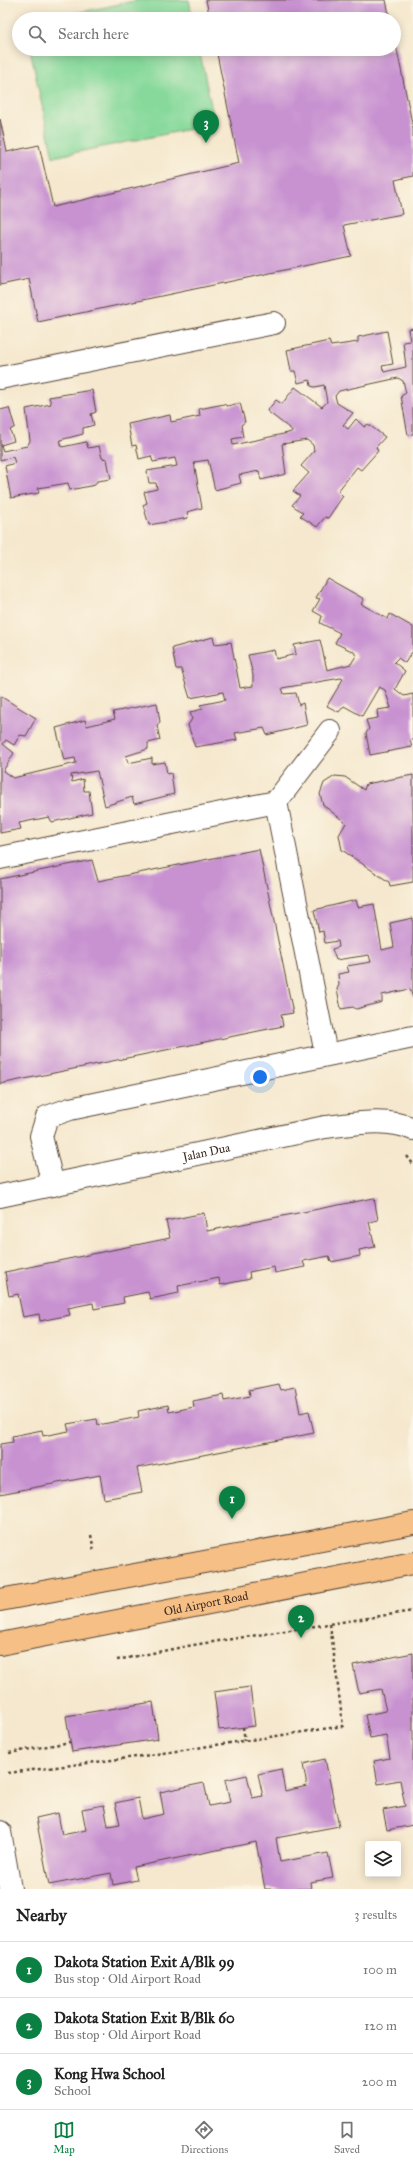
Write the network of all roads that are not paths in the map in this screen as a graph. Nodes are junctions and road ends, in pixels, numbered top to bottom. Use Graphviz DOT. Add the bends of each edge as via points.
graph roads {
  1 [pos="274,323"];
  2 [pos="0,378"];
  3 [pos="330,731"];
  4 [pos="276,802"];
  5 [pos="0,858"];
  6 [pos="413,1037"];
  7 [pos="326,1054"];
  8 [pos="413,1129"];
  9 [pos="53,1185"];
  10 [pos="0,1196"];
  11 [pos="413,1523"];
  12 [pos="413,1563"];
  13 [pos="0,1600"];
  14 [pos="0,1644"];
  15 [pos="0,1832"];
  16 [pos="10,1889"];
  1 -- 2 [label="street"];
  3 -- 4 [label="street"];
  4 -- 5 [label="street"];
  4 -- 7 [label="street"];
  6 -- 7 [label="street"];
  7 -- 9 [label="street" via="70,1109 47,1117 41,1136"];
  8 -- 9 [label="street, Jalan Dua" via="380,1122 325,1127"];
  9 -- 10 [label="street, Jalan Dua"];
  11 -- 13 [label="main road"];
  12 -- 14 [label="main road, Old Airport Road"];
  15 -- 16 [label="street"];
}
